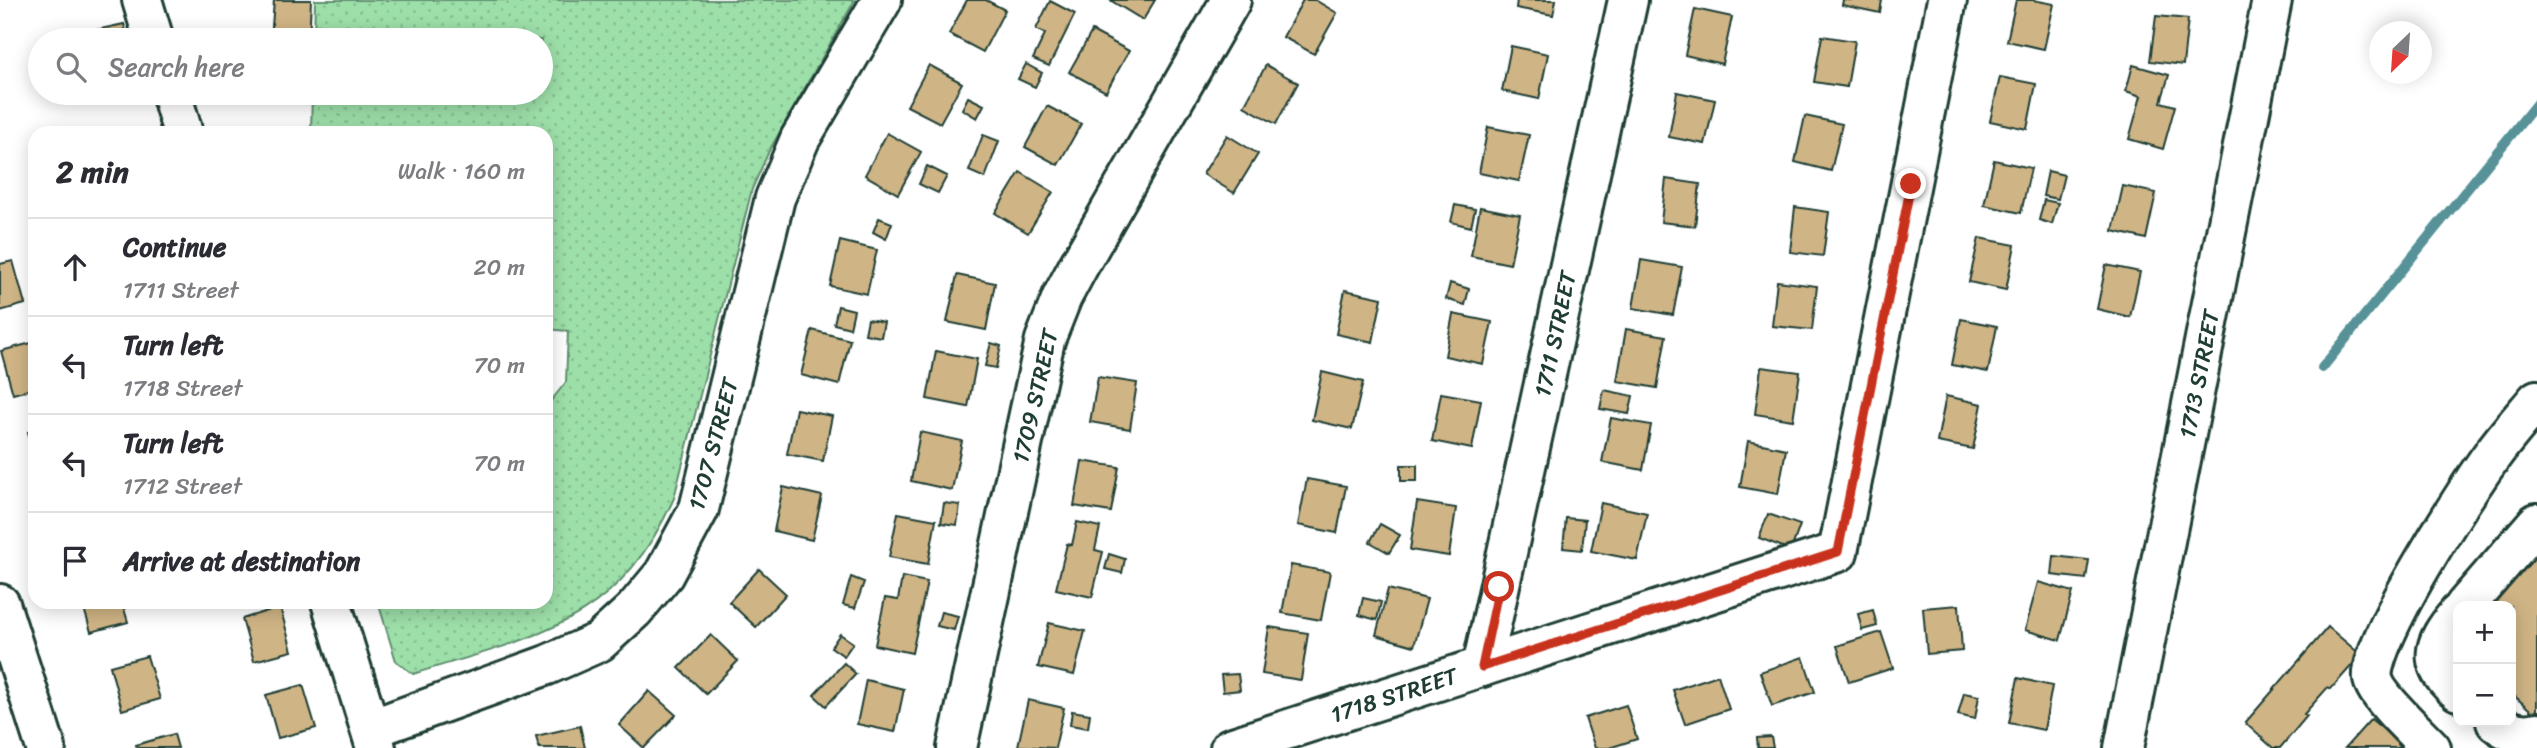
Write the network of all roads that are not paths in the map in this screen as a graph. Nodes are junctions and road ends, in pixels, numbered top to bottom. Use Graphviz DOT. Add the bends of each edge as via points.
graph roads {
  1 [pos="142,0"];
  2 [pos="882,0"];
  3 [pos="1231,0"];
  4 [pos="1628,0"];
  5 [pos="1947,0"];
  6 [pos="2272,0"];
  7 [pos="150,28"];
  8 [pos="175,105"];
  9 [pos="181,126"];
  10 [pos="2537,400"];
  11 [pos="2537,523"];
  12 [pos="2469,601"];
  13 [pos="0,604"];
  14 [pos="333,609"];
  15 [pos="2453,620"];
  16 [pos="1482,667"];
  17 [pos="2453,686"];
  18 [pos="2502,727"];
  19 [pos="2537,732"];
  20 [pos="1295,738"];
  21 [pos="374,739"];
  22 [pos="46,748"];
  23 [pos="957,748"];
  24 [pos="1230,748"];
  25 [pos="2124,748"];
  26 [pos="2431,748"];
  1 -- 7 [label="street"];
  2 -- 21 [label="street, 1707 STREET" via="800,139 775,198 699,509 664,574 599,642"];
  3 -- 23 [label="street, 1709 STREET" via="1067,287 1045,340"];
  4 -- 16 [label="street, 1711 STREET"];
  5 -- 16 [label="street, 1718 STREET" via="1838,552"];
  6 -- 25 [label="street, 1713 STREET"];
  8 -- 9 [label="street"];
  10 -- 26 [label="street" via="2493,454 2442,532 2406,592 2374,662 2373,678 2379,692"];
  11 -- 12 [label="street"];
  13 -- 22 [label="street"];
  14 -- 21 [label="street"];
  15 -- 17 [label="street" via="2436,650 2438,668"];
  16 -- 20 [label="street, 1718 STREET"];
  18 -- 19 [label="street" via="2508,732"];
  20 -- 24 [label="street, 1718 STREET"];
}
